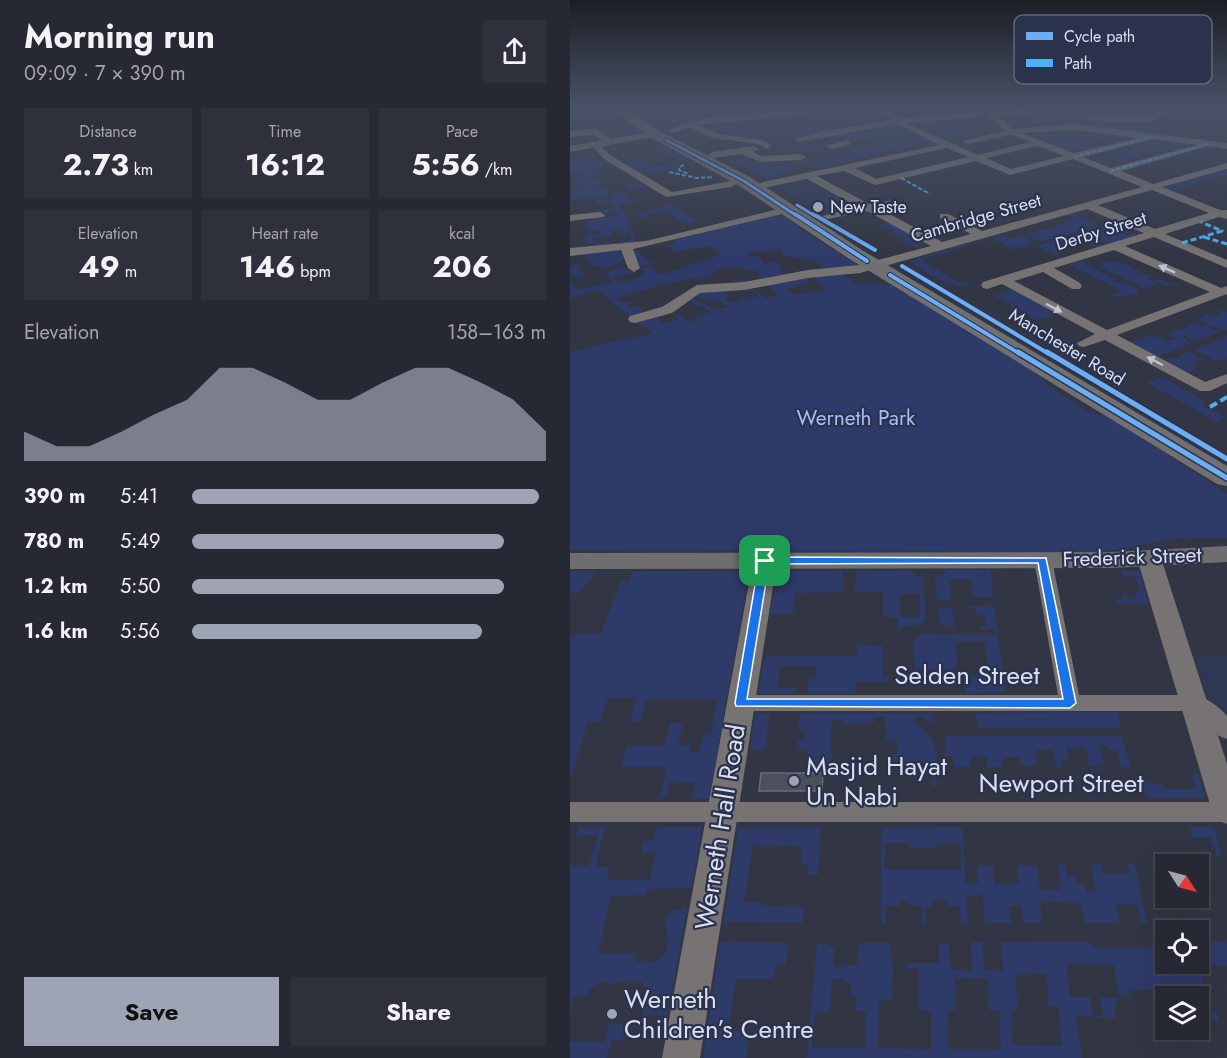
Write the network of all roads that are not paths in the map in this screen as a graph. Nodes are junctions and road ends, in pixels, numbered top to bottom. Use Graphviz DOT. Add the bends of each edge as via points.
graph roads {
  1 [pos="608,157"];
  2 [pos="705,157"];
  3 [pos="716,157"];
  4 [pos="894,157"];
  5 [pos="1068,157"];
  6 [pos="1076,157"];
  7 [pos="1159,157"];
  8 [pos="977,158"];
  9 [pos="1227,166"];
  10 [pos="847,168"];
  11 [pos="1110,171"];
  12 [pos="656,176"];
  13 [pos="809,176"];
  14 [pos="642,177"];
  15 [pos="731,184"];
  16 [pos="763,185"];
  17 [pos="1152,187"];
  18 [pos="886,203"];
  19 [pos="1088,205"];
  20 [pos="867,208"];
  21 [pos="788,210"];
  22 [pos="959,211"];
  23 [pos="1224,213"];
  24 [pos="600,215"];
  25 [pos="570,218"];
  26 [pos="822,219"];
  27 [pos="1154,233"];
  28 [pos="981,235"];
  29 [pos="940,246"];
  30 [pos="1115,246"];
  31 [pos="626,247"];
  32 [pos="570,252"];
  33 [pos="883,263"];
  34 [pos="1227,264"];
  35 [pos="629,266"];
  36 [pos="1045,268"];
  37 [pos="1003,280"];
  38 [pos="987,285"];
  39 [pos="1076,286"];
  40 [pos="1223,291"];
  41 [pos="666,298"];
  42 [pos="681,300"];
  43 [pos="635,319"];
  44 [pos="1106,335"];
  45 [pos="1084,343"];
  46 [pos="1227,378"];
  47 [pos="1227,459"];
  48 [pos="1227,478"];
  49 [pos="1227,554"];
  50 [pos="1149,558"];
  51 [pos="1043,560"];
  52 [pos="570,561"];
  53 [pos="765,561"];
  54 [pos="741,703"];
  55 [pos="1070,703"];
  56 [pos="1193,703"];
  57 [pos="1227,729"];
  58 [pos="570,812"];
  59 [pos="1227,812"];
  60 [pos="724,813"];
  61 [pos="681,1058"];
  1 -- 14 [label="street"];
  2 -- 21 [label="highway, Manchester Road"];
  3 -- 16 [label="highway, Manchester Road"];
  4 -- 10 [label="street"];
  5 -- 8 [label="street" via="1010,172"];
  6 -- 11 [label="street"];
  7 -- 11 [label="street"];
  8 -- 10 [label="street" via="875,182"];
  9 -- 17 [label="street, Cambridge Street"];
  10 -- 13 [label="street"];
  11 -- 17 [label="street"];
  12 -- 14 [label="street"];
  13 -- 16 [label="street"];
  13 -- 20 [label="street"];
  14 -- 15 [label="street" via="673,196"];
  16 -- 26 [label="highway, Manchester Road"];
  17 -- 19 [label="street, Cambridge Street"];
  17 -- 23 [label="street"];
  18 -- 20 [label="street"];
  19 -- 27 [label="street"];
  19 -- 28 [label="street, Cambridge Street"];
  20 -- 26 [label="street"];
  20 -- 29 [label="street"];
  21 -- 31 [label="street"];
  21 -- 33 [label="highway, Manchester Road"];
  22 -- 28 [label="street" via="944,216"];
  23 -- 27 [label="street, Derby Street"];
  24 -- 25 [label="street"];
  26 -- 33 [label="highway, Manchester Road" via="860,242 859,248"];
  27 -- 30 [label="street, Derby Street"];
  27 -- 34 [label="street"];
  28 -- 29 [label="street, Cambridge Street"];
  29 -- 33 [label="street, Cambridge Street"];
  30 -- 36 [label="street, Derby Street"];
  40 -- 30 [label="street, one-way"];
  31 -- 32 [label="street"];
  31 -- 35 [label="street"];
  33 -- 42 [label="street, Cambridge Street" via="856,270 815,268 744,286 730,283 697,289"];
  33 -- 47 [label="highway, Manchester Road"];
  33 -- 48 [label="highway, Manchester Road" via="914,282 913,288"];
  36 -- 37 [label="street, Derby Street"];
  36 -- 39 [label="street"];
  37 -- 38 [label="street, Derby Street"];
  37 -- 44 [label="street, one-way"];
  40 -- 44 [label="street"];
  41 -- 42 [label="street"];
  42 -- 43 [label="street, Cambridge Street" via="667,310"];
  44 -- 45 [label="street"];
  46 -- 44 [label="street, one-way" via="1205,388"];
  49 -- 50 [label="main road, Frederick Street"];
  50 -- 51 [label="main road, Frederick Street"];
  50 -- 56 [label="street"];
  51 -- 53 [label="main road, Frederick Street"];
  51 -- 55 [label="street"];
  52 -- 53 [label="main road, Frederick Street"];
  53 -- 54 [label="street, Werneth Hall Road"];
  54 -- 55 [label="street, Selden Street"];
  54 -- 60 [label="street, Werneth Hall Road"];
  55 -- 56 [label="street, Selden Street"];
  56 -- 57 [label="street" via="1204,706"];
  56 -- 59 [label="street"];
  58 -- 60 [label="street, Newport Street"];
  59 -- 60 [label="street, Newport Street"];
  60 -- 61 [label="street, Werneth Hall Road"];
}
